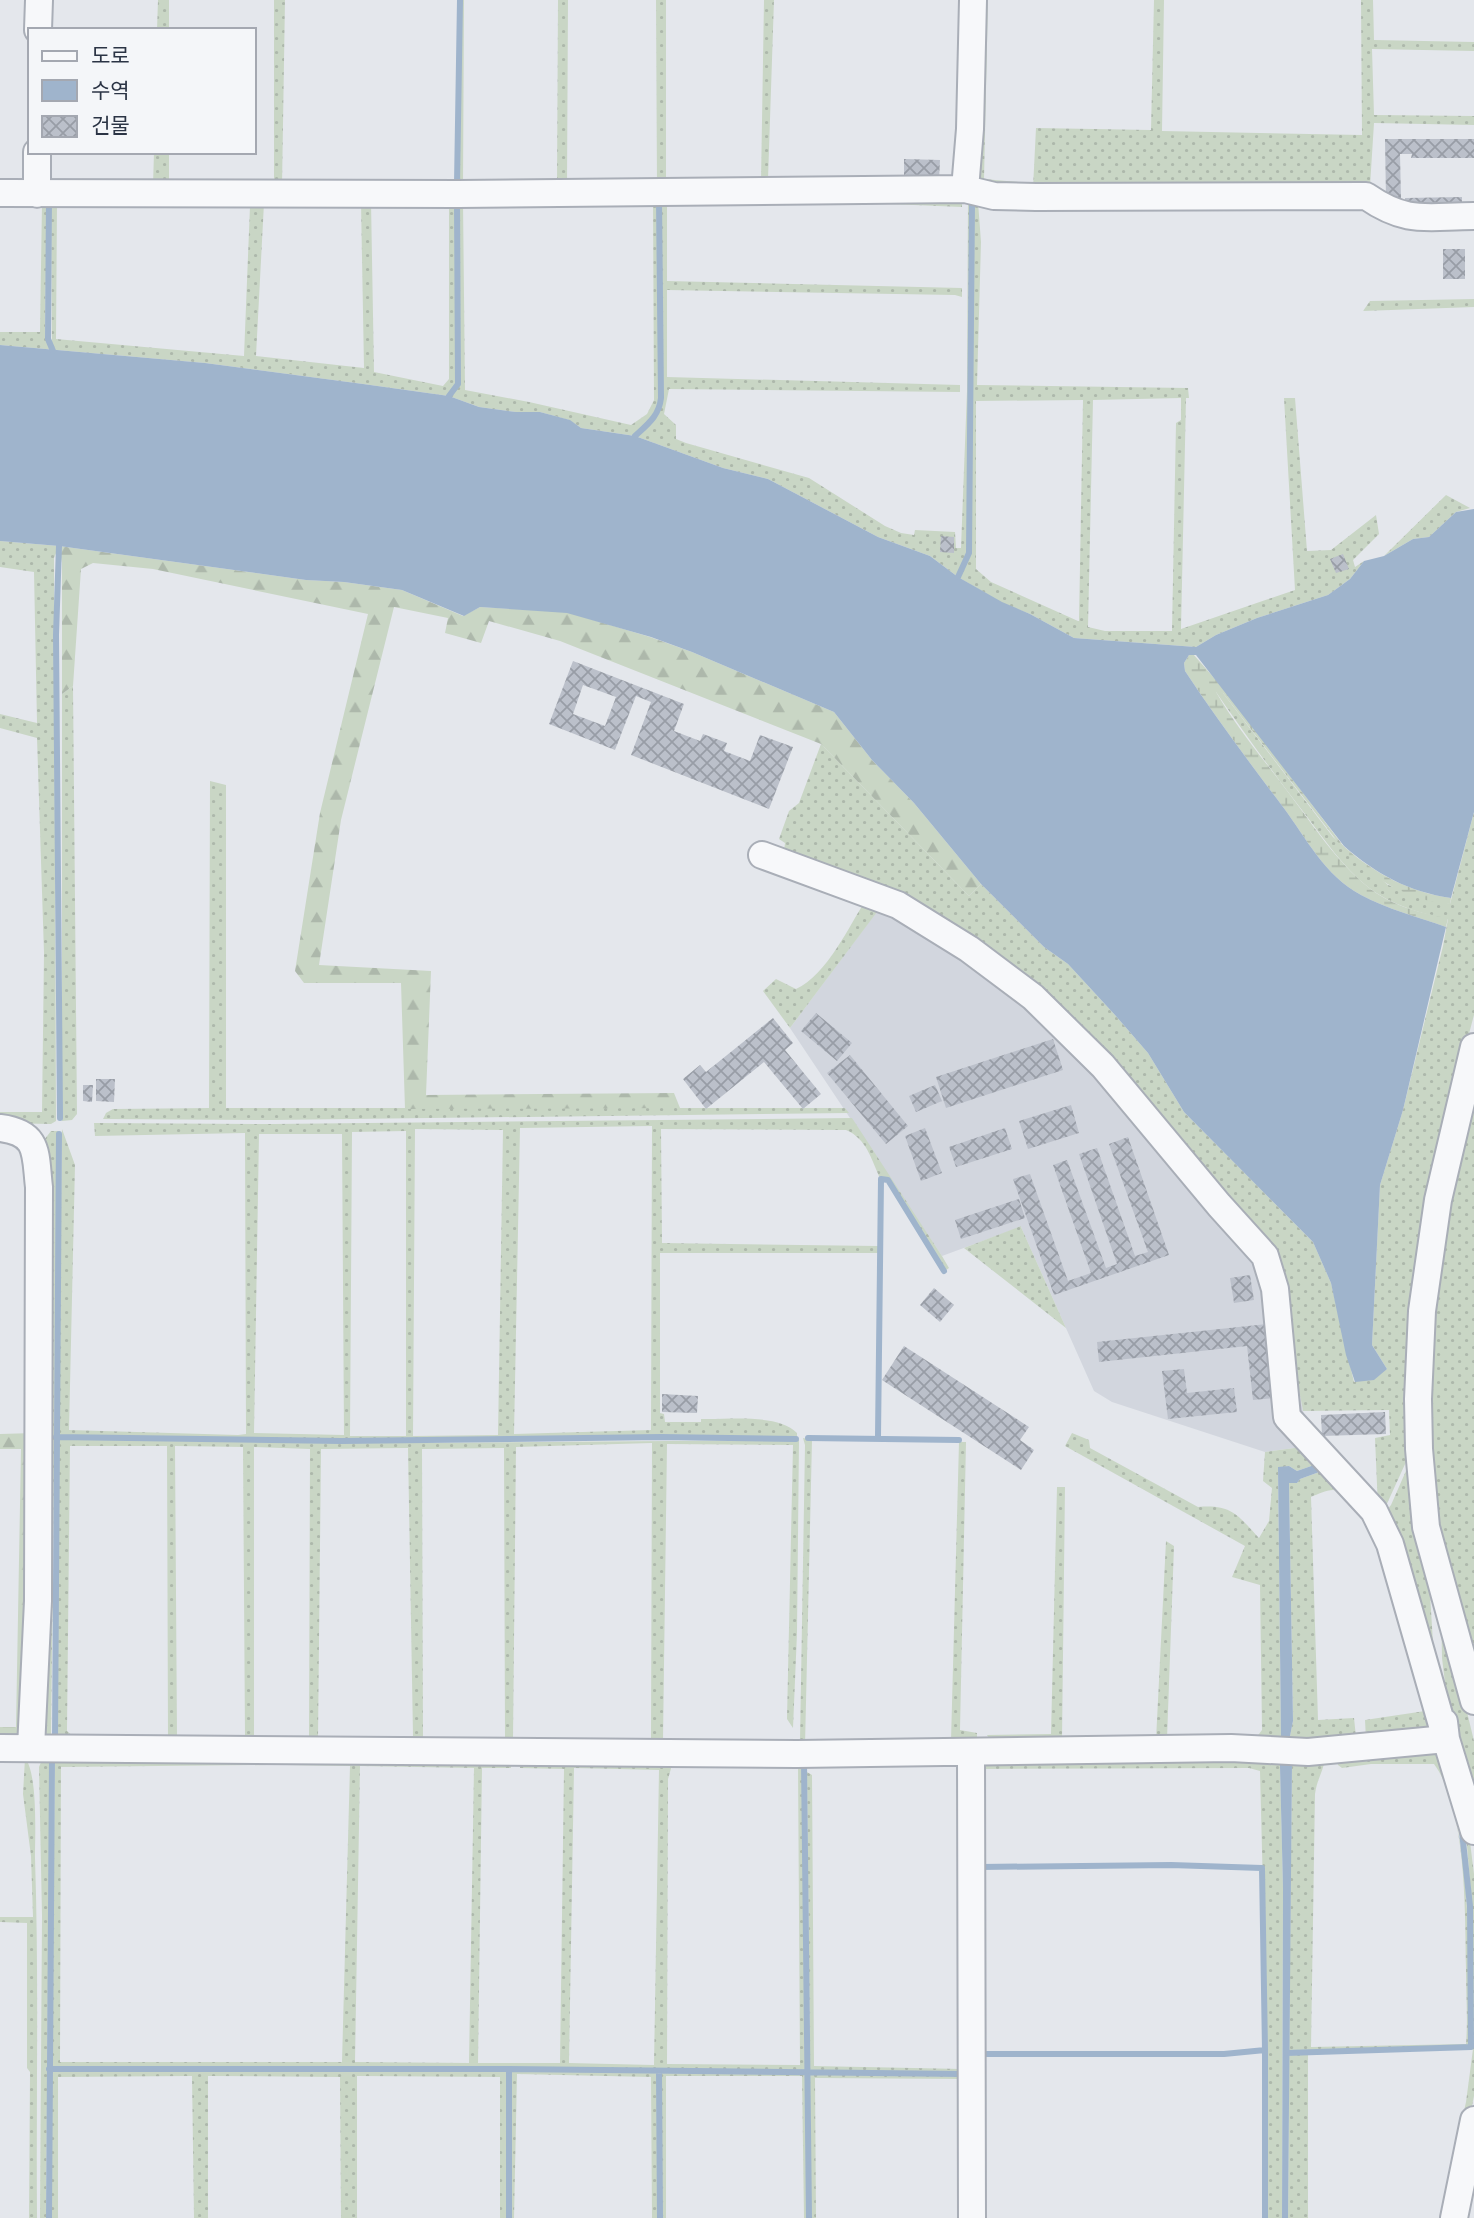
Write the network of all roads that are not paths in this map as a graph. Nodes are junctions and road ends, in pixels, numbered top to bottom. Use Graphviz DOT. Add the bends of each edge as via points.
graph roads {
  1 [pos="39,0"];
  2 [pos="973,0"];
  3 [pos="38,28"];
  4 [pos="37,154"];
  5 [pos="965,189"];
  6 [pos="0,193"];
  7 [pos="37,194"];
  8 [pos="1474,216"];
  9 [pos="762,855"];
  10 [pos="1474,1047"];
  11 [pos="0,1128"];
  12 [pos="1433,1556"];
  13 [pos="1474,1700"];
  14 [pos="1446,1739"];
  15 [pos="0,1748"];
  16 [pos="31,1748"];
  17 [pos="971,1752"];
  18 [pos="1474,1830"];
  19 [pos="1474,2120"];
  20 [pos="972,2218"];
  21 [pos="1454,2218"];
  1 -- 3 [label="street"];
  2 -- 5 [label="street"];
  4 -- 7 [label="street"];
  5 -- 7 [label="street"];
  5 -- 8 [label="street" via="994,196 1037,197 1366,196 1409,218"];
  6 -- 7 [label="street"];
  9 -- 14 [label="street" via="898,905 1033,997 1103,1066 1265,1256 1275,1289 1287,1417 1374,1511 1390,1544"];
  10 -- 12 [label="street" via="1438,1200 1419,1349 1419,1449 1423,1507"];
  11 -- 16 [label="street" via="16,1130 35,1147 39,1187 38,1601"];
  12 -- 13 [label="street"];
  12 -- 14 [label="street"];
  14 -- 17 [label="street" via="1308,1752 1231,1748"];
  14 -- 18 [label="street"];
  15 -- 16 [label="street"];
  16 -- 17 [label="street"];
  17 -- 20 [label="street"];
  19 -- 21 [label="street"];
}
